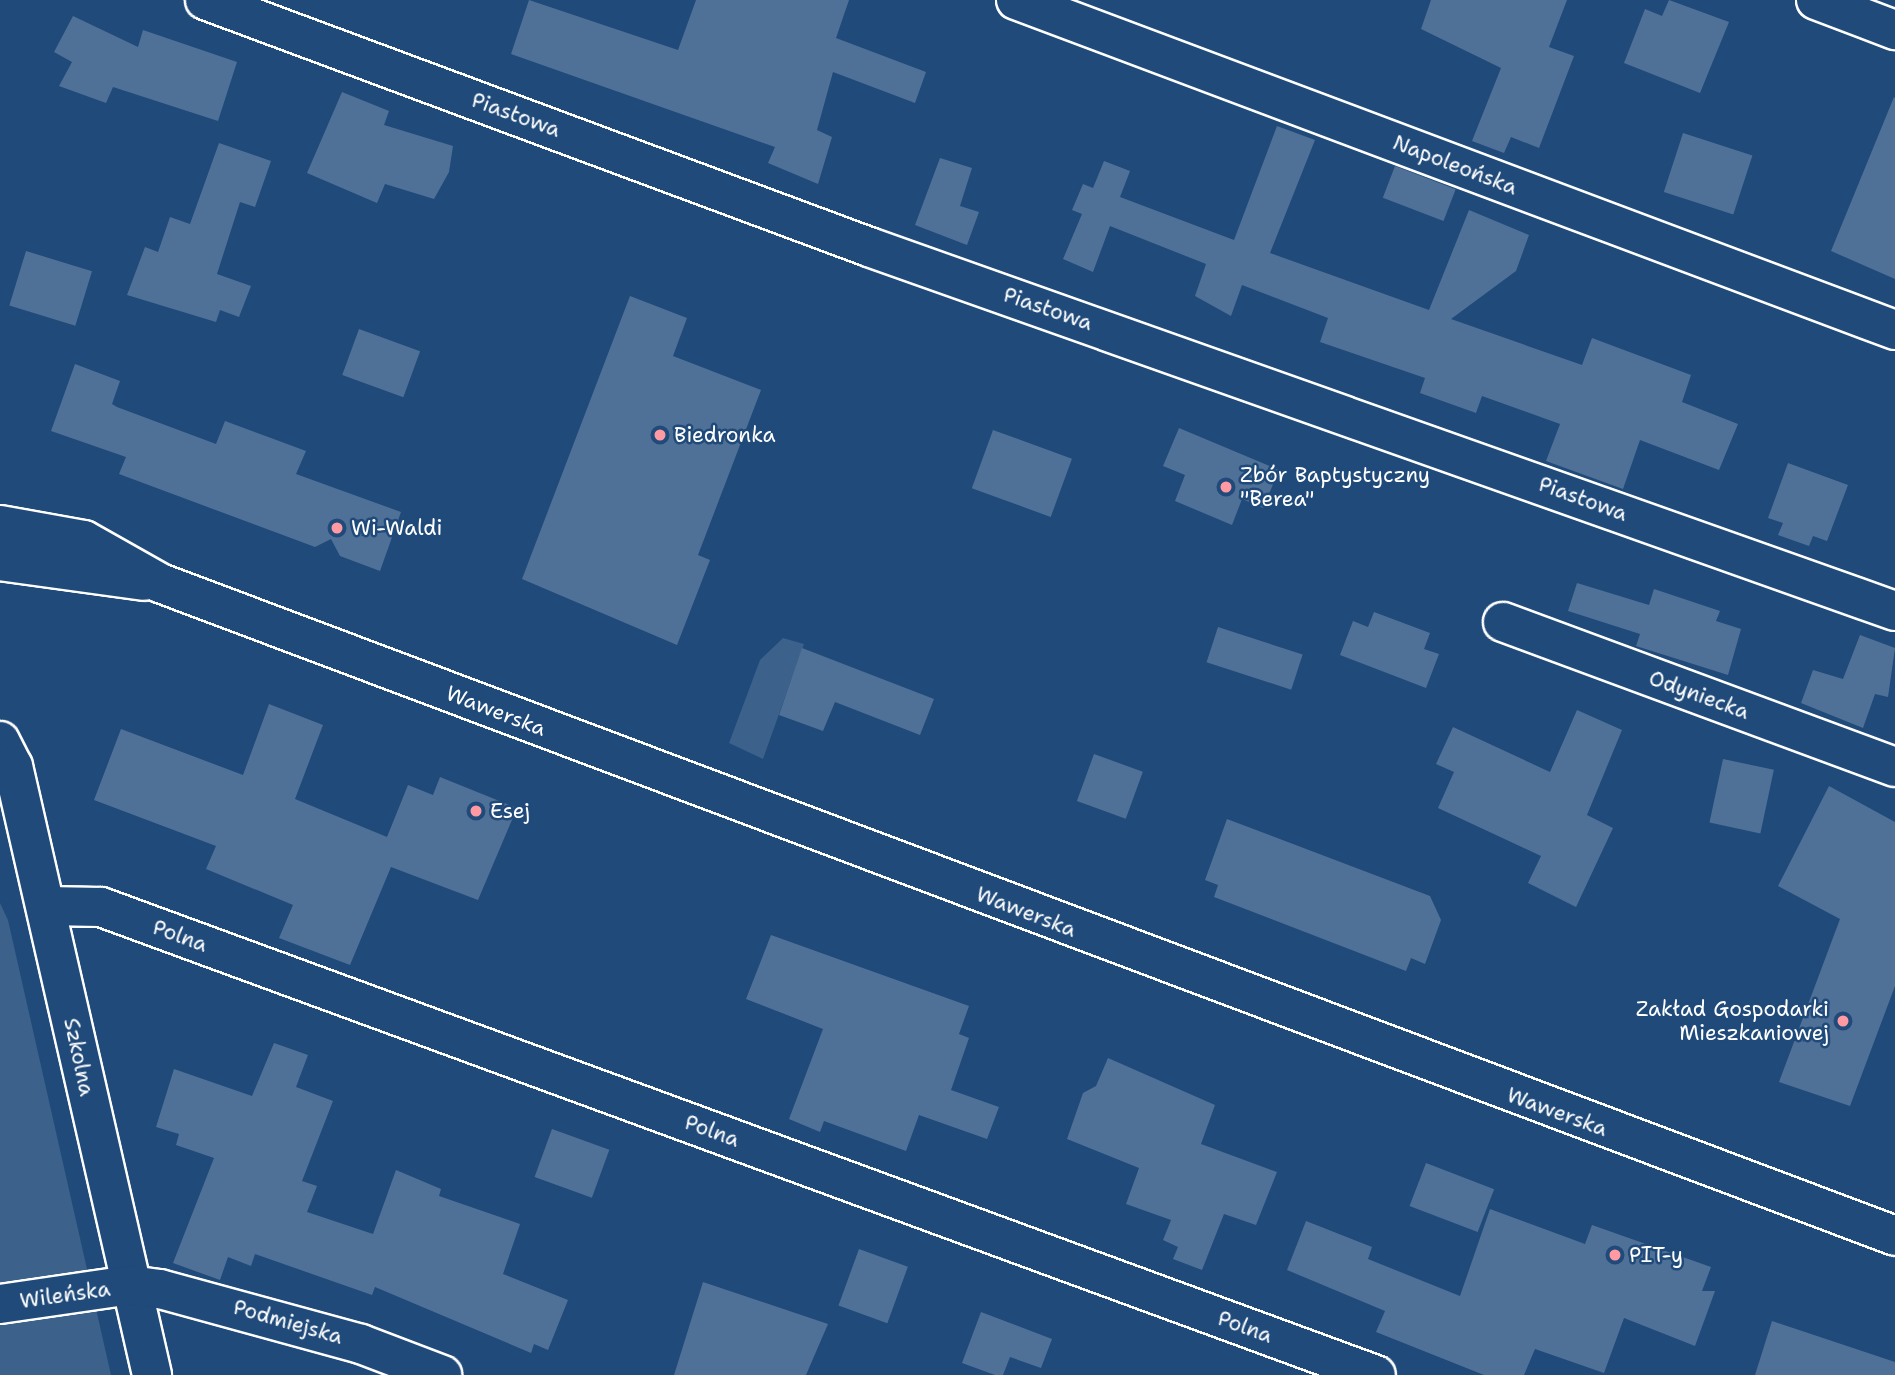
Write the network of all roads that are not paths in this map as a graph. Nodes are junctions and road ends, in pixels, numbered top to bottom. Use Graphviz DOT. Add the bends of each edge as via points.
graph roads {
  1 [pos="205,0"];
  2 [pos="1016,0"];
  3 [pos="1816,0"];
  4 [pos="1895,30"];
  5 [pos="1895,330"];
  6 [pos="0,525"];
  7 [pos="0,561"];
  8 [pos="160,583"];
  9 [pos="1895,611"];
  10 [pos="1503,622"];
  11 [pos="0,741"];
  12 [pos="1895,767"];
  13 [pos="46,906"];
  14 [pos="1895,1236"];
  15 [pos="130,1285"];
  16 [pos="0,1304"];
  17 [pos="152,1375"];
  18 [pos="442,1375"];
  19 [pos="1376,1375"];
  1 -- 9 [label="street, Piastowa" via="869,247"];
  2 -- 5 [label="street, Napoleońska"];
  3 -- 4 [label="street"];
  6 -- 8 [label="street, Wawerska" via="85,540"];
  7 -- 8 [label="street, Wawerska"];
  8 -- 14 [label="street, Wawerska"];
  10 -- 12 [label="street, Odyniecka"];
  11 -- 13 [label="street, Szkolna" via="13,766"];
  13 -- 15 [label="street, Szkolna"];
  13 -- 19 [label="street, Polna" via="101,907"];
  15 -- 16 [label="street, Wileńska"];
  15 -- 17 [label="street, Szkolna"];
  15 -- 18 [label="street, Podmiejska" via="209,1299"];
}
